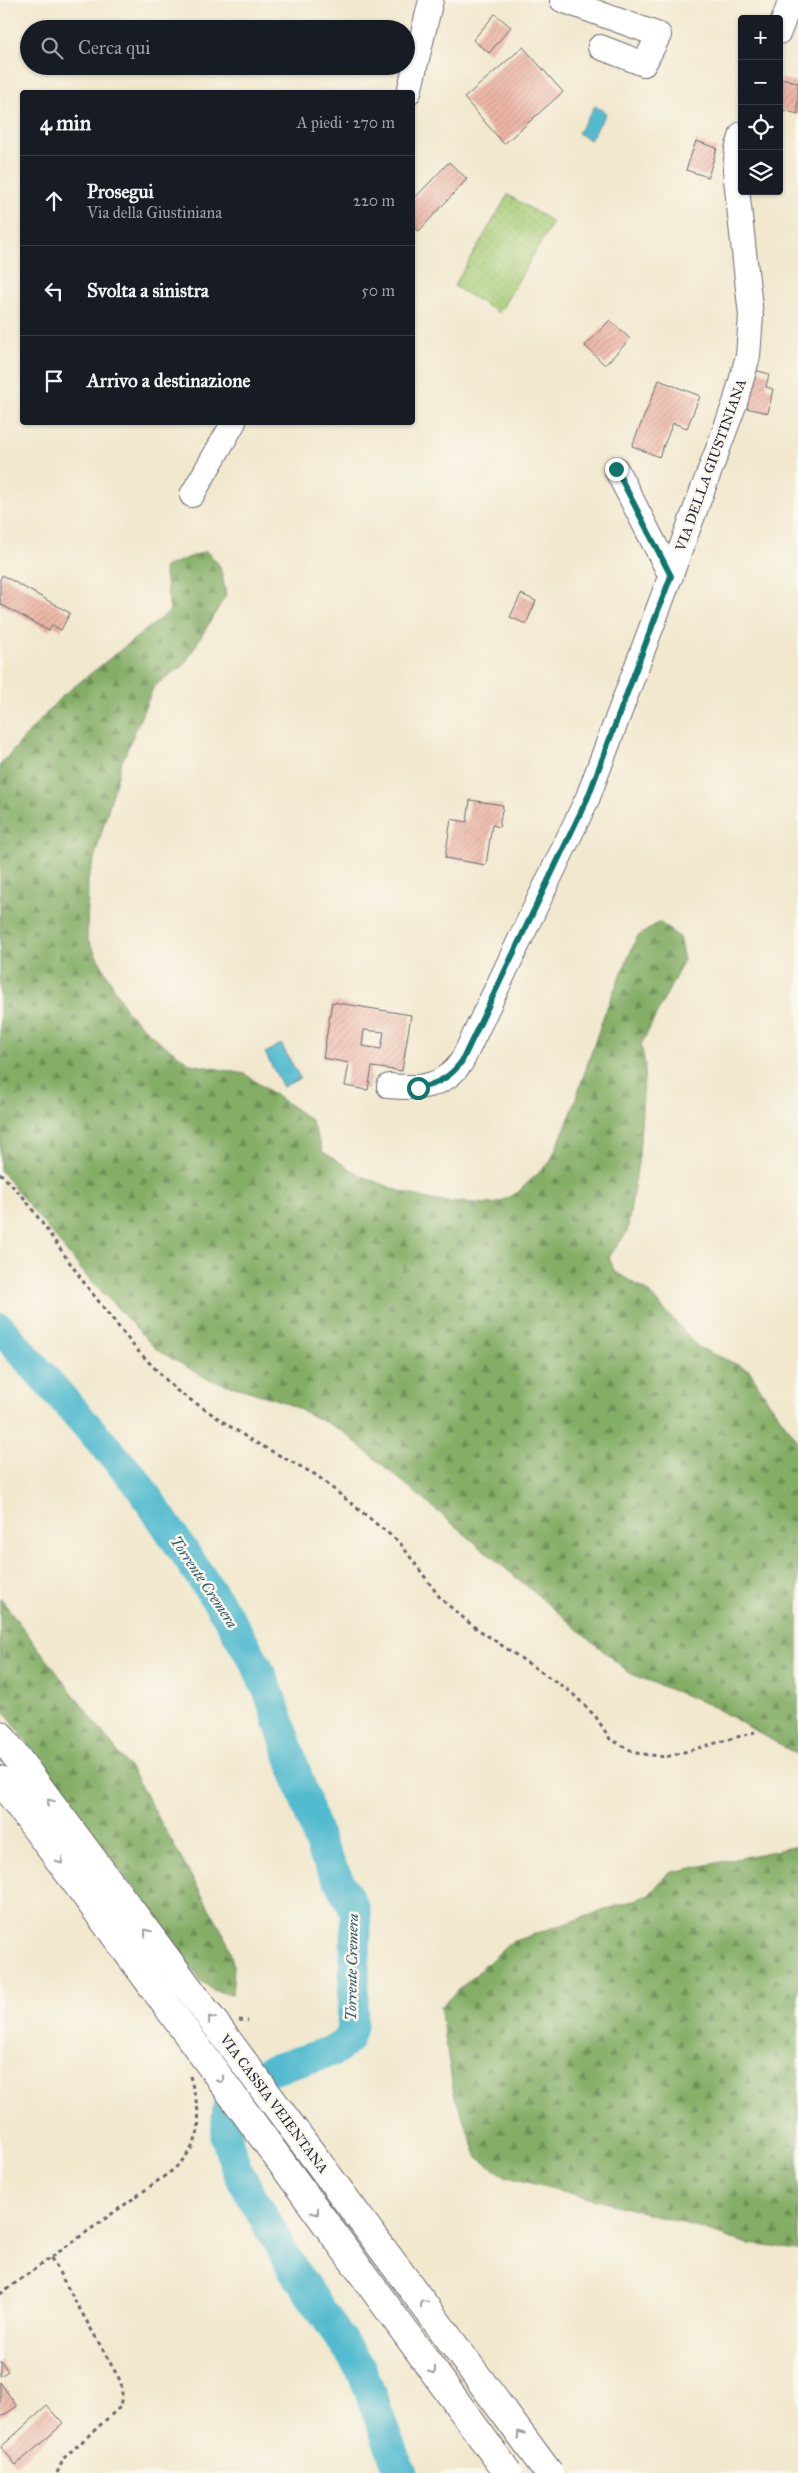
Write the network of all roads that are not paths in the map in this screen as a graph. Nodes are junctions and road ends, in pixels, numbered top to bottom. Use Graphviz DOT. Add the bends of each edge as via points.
graph roads {
  1 [pos="431,0"];
  2 [pos="562,0"];
  3 [pos="791,0"];
  4 [pos="783,21"];
  5 [pos="600,47"];
  6 [pos="415,67"];
  7 [pos="413,75"];
  8 [pos="409,90"];
  9 [pos="738,147"];
  10 [pos="232,425"];
  11 [pos="616,469"];
  12 [pos="192,495"];
  13 [pos="671,576"];
  14 [pos="390,1086"];
  15 [pos="0,1735"];
  16 [pos="0,1780"];
  17 [pos="508,2473"];
  18 [pos="549,2473"];
  1 -- 6 [label="street"];
  2 -- 5 [label="street" via="659,35 644,64"];
  3 -- 4 [label="street"];
  7 -- 8 [label="street"];
  9 -- 13 [label="street, VIA DELLA GIUSTINIANA" via="735,170 751,302 748,356 735,403"];
  10 -- 12 [label="street"];
  11 -- 13 [label="street"];
  13 -- 14 [label="street, VIA DELLA GIUSTINIANA" via="588,797 462,1061 454,1072 438,1083 418,1088"];
  18 -- 15 [label="highway, VIA CASSIA VEIENTANA, one-way, bridge"];
  16 -- 17 [label="highway, VIA CASSIA VEIENTANA, one-way, bridge"];
}
